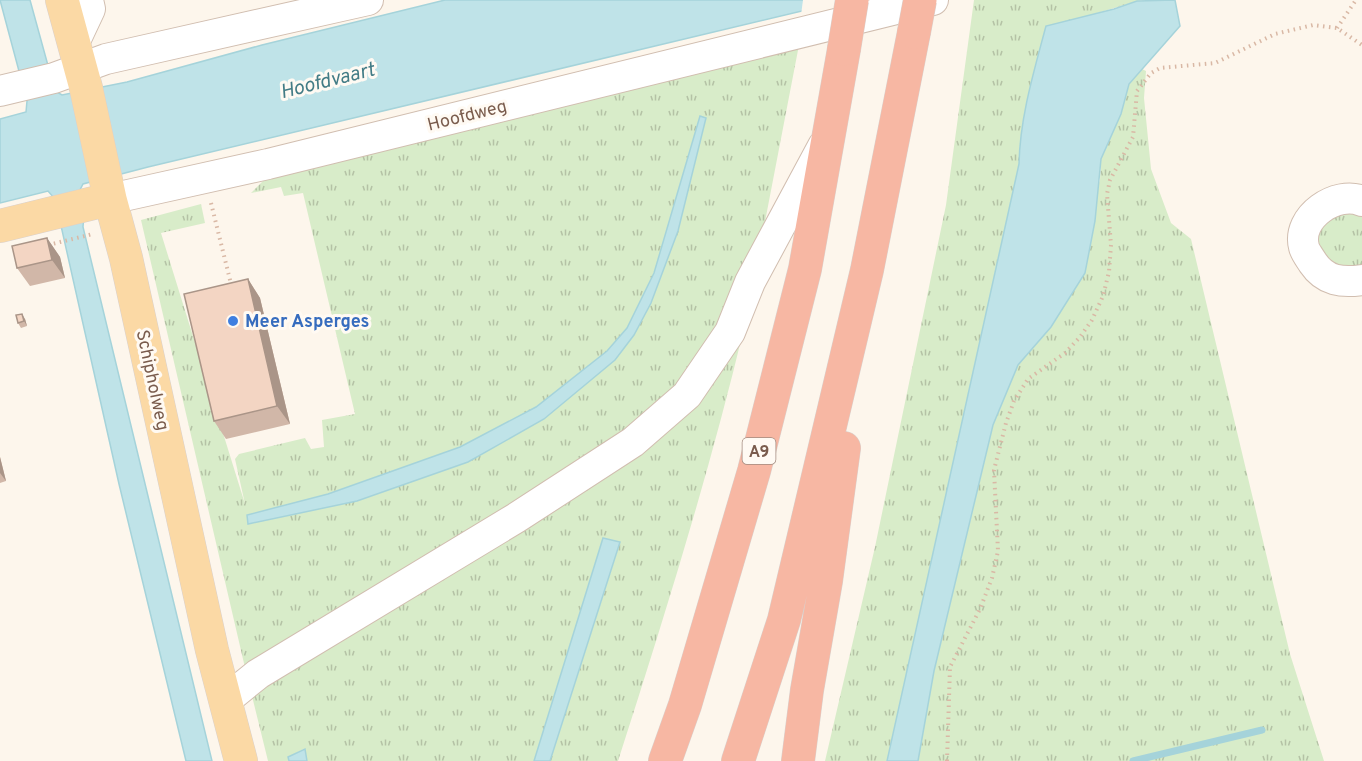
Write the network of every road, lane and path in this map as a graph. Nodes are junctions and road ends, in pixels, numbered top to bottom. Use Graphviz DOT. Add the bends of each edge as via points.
graph roads {
  1 [pos="368,0"];
  2 [pos="852,0"];
  3 [pos="920,0"];
  4 [pos="933,0"];
  5 [pos="1356,0"];
  6 [pos="80,3"];
  7 [pos="1337,28"];
  8 [pos="1362,45"];
  9 [pos="74,69"];
  10 [pos="11,88"];
  11 [pos="829,135"];
  12 [pos="205,178"];
  13 [pos="1362,201"];
  14 [pos="101,204"];
  15 [pos="0,226"];
  16 [pos="50,229"];
  17 [pos="867,270"];
  18 [pos="1362,280"];
  19 [pos="232,290"];
  20 [pos="226,700"];
  21 [pos="241,761"];
  22 [pos="665,761"];
  23 [pos="738,761"];
  24 [pos="798,761"];
  25 [pos="948,761"];
  1 -- 9 [label="street"];
  2 -- 11 [label="highway, A9, bridge"];
  3 -- 17 [label="highway, bridge"];
  4 -- 12 [label="street, Hoofdweg"];
  5 -- 7 [label="path"];
  6 -- 9 [label="main road, Schipholweg"];
  7 -- 8 [label="path"];
  7 -- 25 [label="path" via="1313,25 1275,34 1215,63 1160,68 1137,91 1133,137 1110,180 1107,194 1111,246 1103,296 1080,337 1065,353 1028,379 1006,423 994,470 998,551 992,578 950,667"];
  9 -- 10 [label="street"];
  9 -- 14 [label="main road, Schipholweg"];
  11 -- 20 [label="street" via="750,282 730,332 687,395 633,442 258,674"];
  11 -- 22 [label="highway, A9" via="805,269 754,471"];
  12 -- 14 [label="street, Hoofdweg"];
  12 -- 19 [label="path"];
  13 -- 18 [label="street" via="1352,197 1332,201 1315,212 1305,230 1303,246 1320,273 1335,281"];
  14 -- 16 [label="main road, Hoofdweg"];
  14 -- 16 [label="path"];
  14 -- 20 [label="main road, Schipholweg" via="126,258"];
  15 -- 16 [label="main road, Hoofdweg"];
  17 -- 23 [label="highway" via="784,620"];
  17 -- 24 [label="highway"];
  20 -- 21 [label="main road, Schipholweg"];
}
